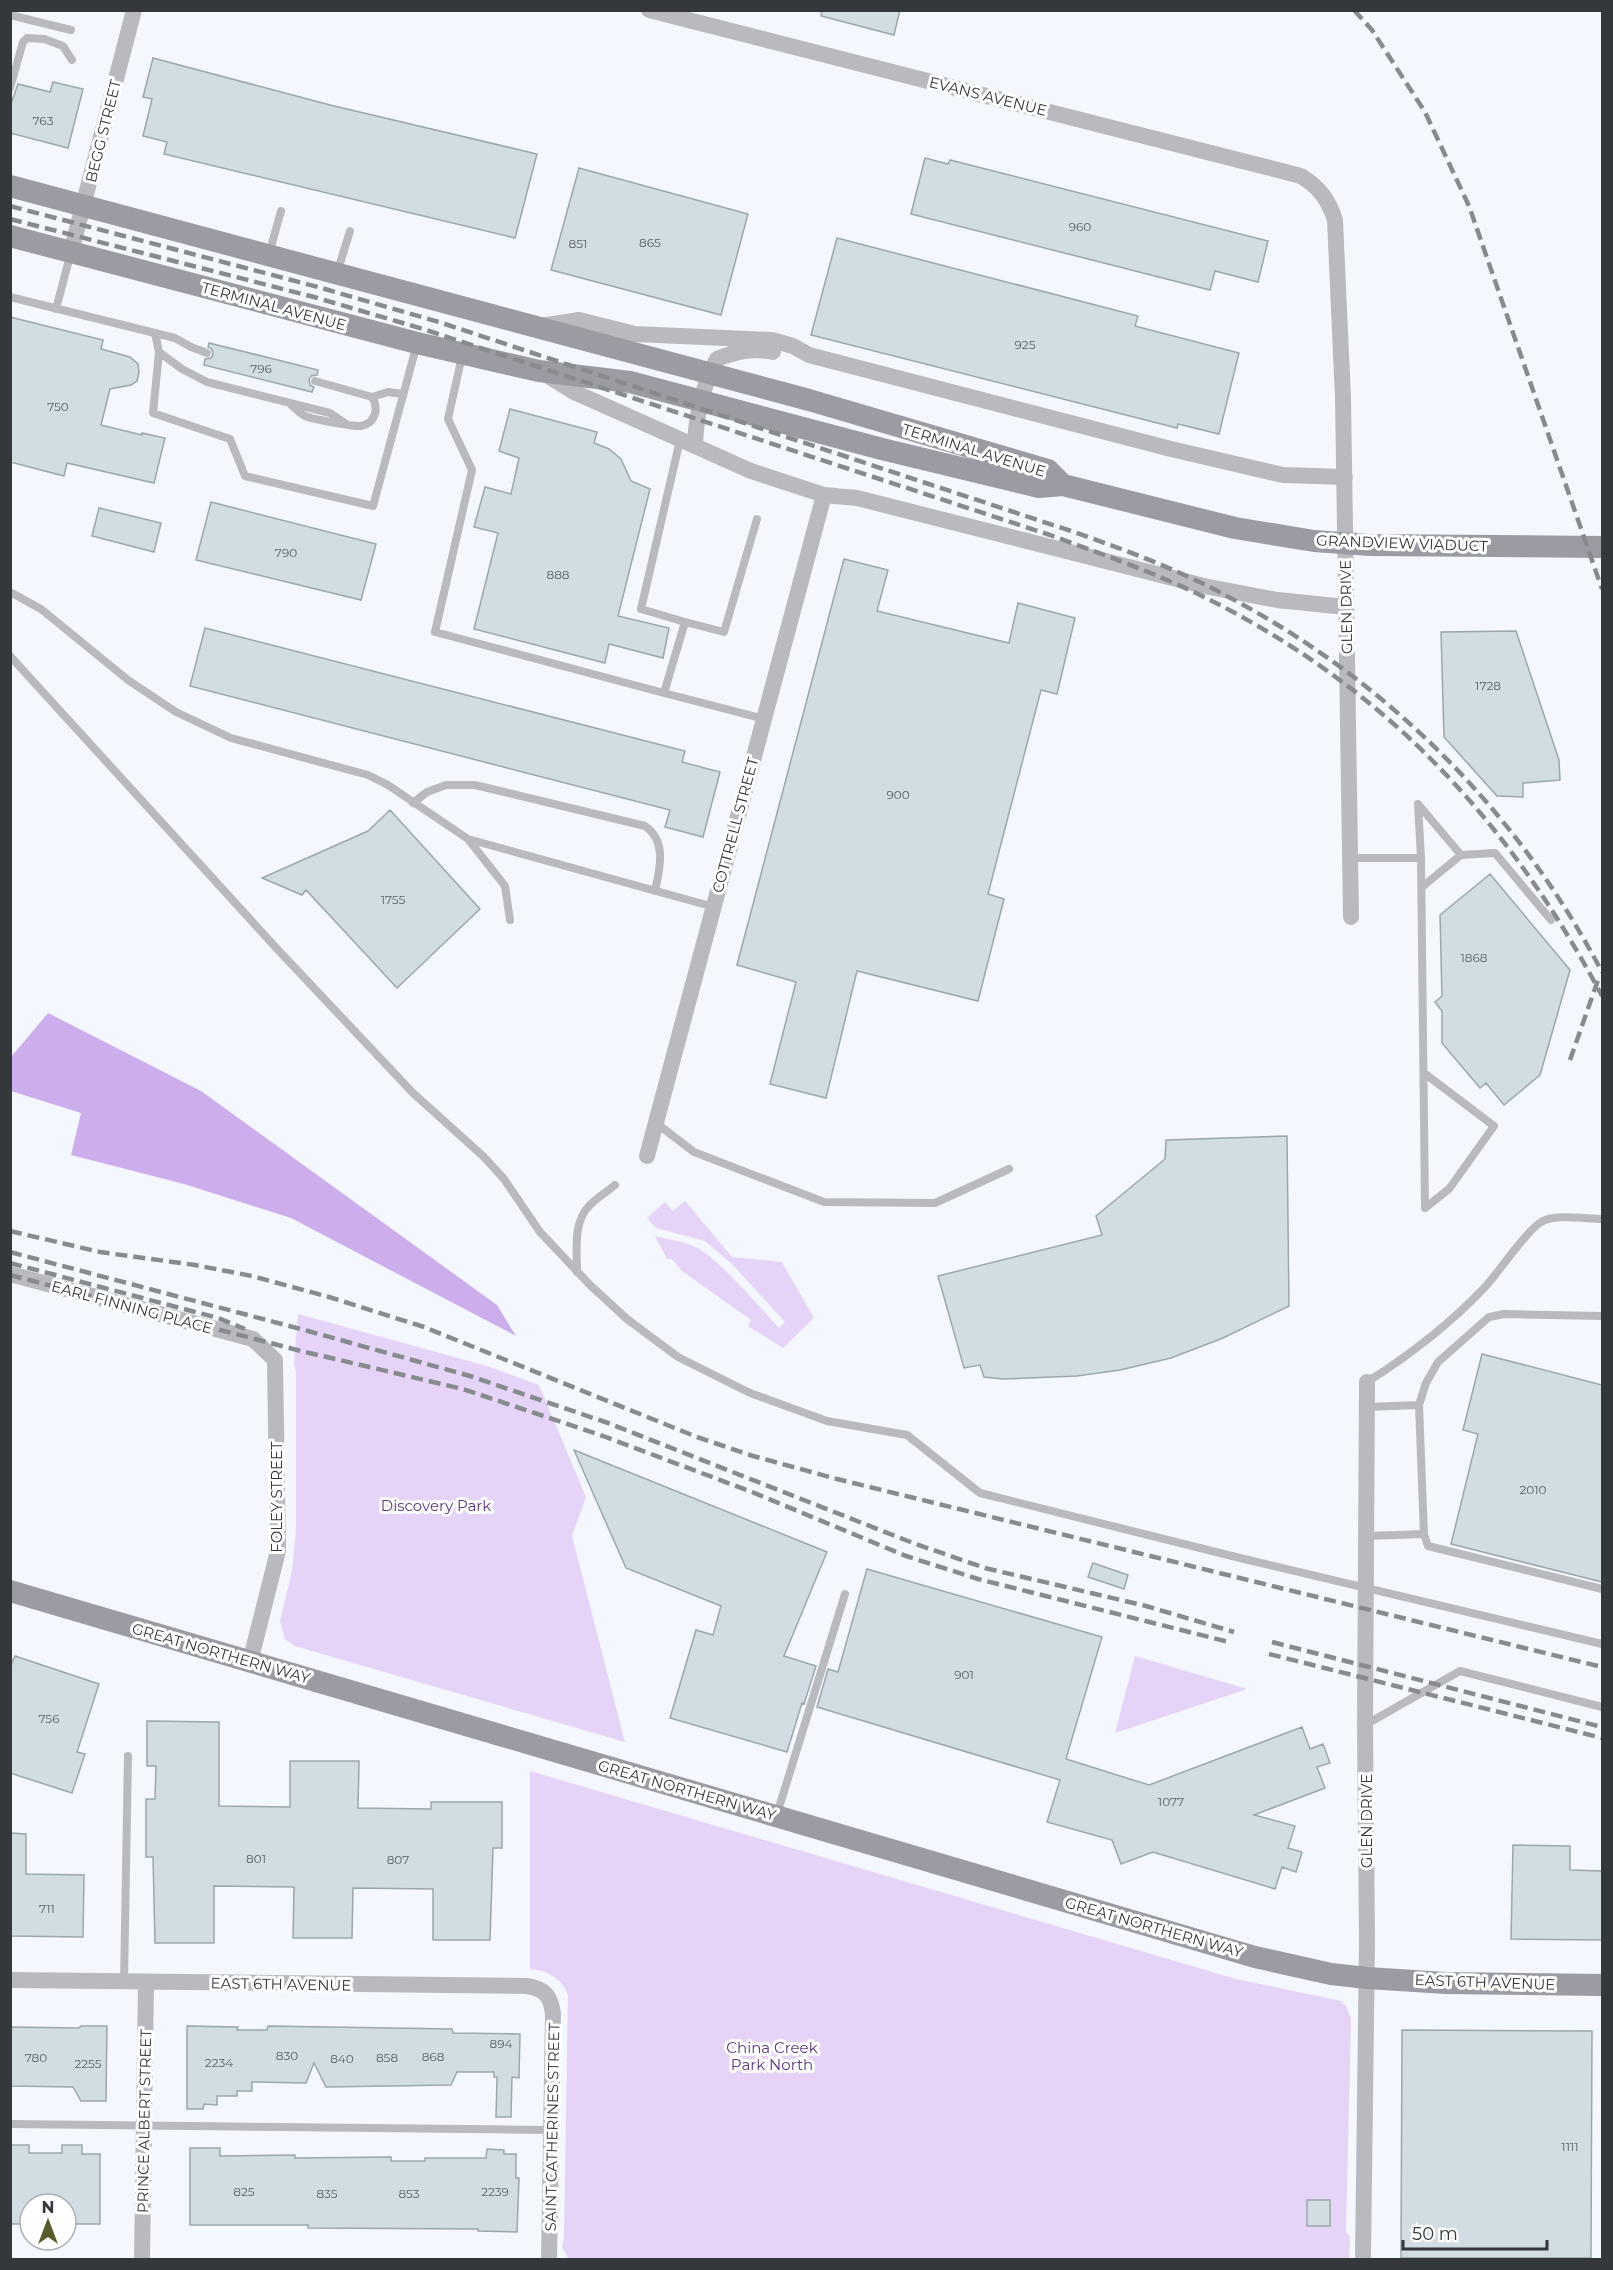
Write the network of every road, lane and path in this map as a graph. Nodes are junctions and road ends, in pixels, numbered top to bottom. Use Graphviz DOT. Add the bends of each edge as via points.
graph roads {
  1 [pos="134,10"];
  2 [pos="649,10"];
  3 [pos="10,15"];
  4 [pos="71,30"];
  5 [pos="72,60"];
  6 [pos="10,88"];
  7 [pos="10,186"];
  8 [pos="1323,193"];
  9 [pos="84,204"];
  10 [pos="281,211"];
  11 [pos="350,231"];
  12 [pos="10,236"];
  13 [pos="71,252"];
  14 [pos="269,255"];
  15 [pos="337,273"];
  16 [pos="10,297"];
  17 [pos="56,309"];
  18 [pos="536,327"];
  19 [pos="155,333"];
  20 [pos="417,343"];
  21 [pos="159,352"];
  22 [pos="207,353"];
  23 [pos="462,353"];
  24 [pos="809,356"];
  25 [pos="540,371"];
  26 [pos="709,375"];
  27 [pos="315,381"];
  28 [pos="403,394"];
  29 [pos="372,397"];
  30 [pos="700,401"];
  31 [pos="687,443"];
  32 [pos="1345,477"];
  33 [pos="1063,485"];
  34 [pos="824,495"];
  35 [pos="757,519"];
  36 [pos="1602,547"];
  37 [pos="10,592"];
  38 [pos="1346,607"];
  39 [pos="685,622"];
  40 [pos="10,657"];
  41 [pos="664,693"];
  42 [pos="764,719"];
  43 [pos="413,803"];
  44 [pos="468,839"];
  45 [pos="1461,855"];
  46 [pos="1350,858"];
  47 [pos="1421,858"];
  48 [pos="1422,887"];
  49 [pos="655,891"];
  50 [pos="714,907"];
  51 [pos="1351,917"];
  52 [pos="510,920"];
  53 [pos="1551,921"];
  54 [pos="1424,1073"];
  55 [pos="656,1123"];
  56 [pos="647,1156"];
  57 [pos="1009,1170"];
  58 [pos="615,1185"];
  59 [pos="1602,1219"];
  60 [pos="577,1272"];
  61 [pos="10,1274"];
  62 [pos="1602,1316"];
  63 [pos="253,1339"];
  64 [pos="1367,1382"];
  65 [pos="1419,1405"];
  66 [pos="1367,1407"];
  67 [pos="1424,1534"];
  68 [pos="1367,1536"];
  69 [pos="1366,1586"];
  70 [pos="1602,1588"];
  71 [pos="10,1591"];
  72 [pos="845,1594"];
  73 [pos="1602,1644"];
  74 [pos="250,1662"];
  75 [pos="1602,1707"];
  76 [pos="1365,1725"];
  77 [pos="128,1756"];
  78 [pos="776,1816"];
  79 [pos="1367,1978"];
  80 [pos="10,1980"];
  81 [pos="124,1982"];
  82 [pos="146,1982"];
  83 [pos="1602,1985"];
  84 [pos="548,1995"];
  85 [pos="10,2124"];
  86 [pos="143,2125"];
  87 [pos="552,2130"];
  88 [pos="142,2259"];
  89 [pos="549,2259"];
  90 [pos="1363,2259"];
  1 -- 9 [label="street, BEGG STREET"];
  2 -- 8 [label="street, EVANS AVENUE" via="1301,176"];
  3 -- 4 [label="lane"];
  5 -- 6 [label="lane" via="63,46 27,38"];
  7 -- 9 [label="main road, TERMINAL AVENUE"];
  8 -- 32 [label="street, GLEN DRIVE" via="1335,220"];
  9 -- 13 [label="street, BEGG STREET"];
  9 -- 14 [label="main road, TERMINAL AVENUE"];
  10 -- 14 [label="lane"];
  11 -- 15 [label="lane"];
  12 -- 13 [label="main road, TERMINAL AVENUE"];
  13 -- 17 [label="lane"];
  13 -- 20 [label="main road, TERMINAL AVENUE"];
  14 -- 15 [label="main road, TERMINAL AVENUE"];
  15 -- 18 [label="main road, TERMINAL AVENUE"];
  16 -- 17 [label="lane"];
  17 -- 19 [label="lane"];
  18 -- 24 [label="street, TERMINAL AVENUE" via="579,320 635,334 772,340"];
  18 -- 26 [label="main road, TERMINAL AVENUE"];
  19 -- 21 [label="lane"];
  19 -- 22 [label="lane"];
  20 -- 23 [label="main road, TERMINAL AVENUE"];
  20 -- 28 [label="lane"];
  21 -- 28 [label="lane" via="153,413 230,439 245,476 373,506"];
  21 -- 29 [label="lane" via="207,382 290,404 304,416 360,426 370,422 376,412"];
  23 -- 25 [label="main road, TERMINAL AVENUE"];
  23 -- 41 [label="lane" via="448,419 472,470 435,632"];
  24 -- 26 [label="street" via="799,359 770,351 737,351 717,359"];
  24 -- 32 [label="street, TERMINAL AVENUE" via="1283,475"];
  25 -- 30 [label="main road, TERMINAL AVENUE" via="630,382"];
  25 -- 31 [label="street, TERMINAL AVENUE" via="574,392"];
  26 -- 30 [label="street"];
  26 -- 33 [label="main road, TERMINAL AVENUE" via="1048,470"];
  27 -- 29 [label="lane"];
  28 -- 29 [label="lane" via="388,392"];
  30 -- 31 [label="street"];
  30 -- 33 [label="main road, TERMINAL AVENUE" via="1039,487"];
  31 -- 34 [label="street, TERMINAL AVENUE" via="750,471"];
  31 -- 39 [label="lane" via="641,609"];
  32 -- 38 [label="street, GLEN DRIVE"];
  33 -- 36 [label="main road, GRANDVIEW VIADUCT" via="1235,528 1314,541"];
  34 -- 38 [label="street, TERMINAL AVENUE" via="857,498 1204,586 1277,600"];
  34 -- 42 [label="street, COTTRELL STREET"];
  35 -- 39 [label="lane" via="724,632"];
  37 -- 43 [label="lane" via="41,609 128,680 176,712 231,738 368,775"];
  38 -- 46 [label="street, GLEN DRIVE"];
  39 -- 41 [label="lane"];
  40 -- 60 [label="lane" via="413,1093 484,1157 540,1232"];
  41 -- 42 [label="lane"];
  42 -- 50 [label="street, COTTRELL STREET"];
  43 -- 44 [label="lane"];
  43 -- 49 [label="lane" via="446,785 476,785 645,826 652,831 660,852"];
  44 -- 49 [label="lane"];
  44 -- 52 [label="lane" via="506,886"];
  45 -- 47 [label="lane" via="1418,804"];
  45 -- 48 [label="lane"];
  45 -- 53 [label="lane" via="1496,853"];
  46 -- 47 [label="lane"];
  46 -- 51 [label="street, GLEN DRIVE"];
  47 -- 48 [label="lane"];
  48 -- 54 [label="lane"];
  49 -- 50 [label="lane"];
  50 -- 55 [label="street, COTTRELL STREET"];
  54 -- 54 [label="lane" via="1424,1140 1425,1208 1449,1189 1494,1126"];
  55 -- 56 [label="street, COTTRELL STREET"];
  55 -- 57 [label="lane" via="694,1152 824,1202 935,1203"];
  58 -- 60 [label="lane" via="588,1207 582,1218 576,1242"];
  59 -- 64 [label="lane" via="1543,1220 1462,1310 1399,1362"];
  60 -- 69 [label="lane" via="627,1319 678,1357 750,1393 827,1421 907,1436 980,1493"];
  61 -- 63 [label="street, EARL FINNING PLACE"];
  62 -- 65 [label="lane" via="1489,1317 1437,1362"];
  63 -- 74 [label="street, FOLEY STREET" via="275,1360 278,1551"];
  64 -- 66 [label="street, GLEN DRIVE"];
  65 -- 66 [label="lane"];
  65 -- 67 [label="lane"];
  66 -- 68 [label="street, GLEN DRIVE"];
  67 -- 68 [label="lane"];
  67 -- 70 [label="lane" via="1428,1546"];
  68 -- 69 [label="street, GLEN DRIVE"];
  69 -- 73 [label="lane"];
  69 -- 76 [label="street, GLEN DRIVE"];
  71 -- 74 [label="main road, GREAT NORTHERN WAY"];
  72 -- 78 [label="lane"];
  74 -- 78 [label="main road, GREAT NORTHERN WAY"];
  75 -- 76 [label="lane" via="1460,1671"];
  76 -- 79 [label="street, GLEN DRIVE"];
  77 -- 81 [label="lane"];
  78 -- 79 [label="main road, GREAT NORTHERN WAY" via="1255,1957"];
  79 -- 83 [label="main road, EAST 6TH AVENUE"];
  79 -- 90 [label="street, GLEN DRIVE"];
  80 -- 81 [label="street, EAST 6TH AVENUE"];
  81 -- 82 [label="street, EAST 6TH AVENUE"];
  82 -- 84 [label="street, EAST 6TH AVENUE" via="527,1986"];
  82 -- 86 [label="street, PRINCE ALBERT STREET"];
  84 -- 87 [label="street, SAINT CATHERINES STREET" via="553,2014"];
  85 -- 86 [label="lane"];
  86 -- 87 [label="lane"];
  86 -- 88 [label="street, PRINCE ALBERT STREET"];
  87 -- 89 [label="street, SAINT CATHERINES STREET"];
}
